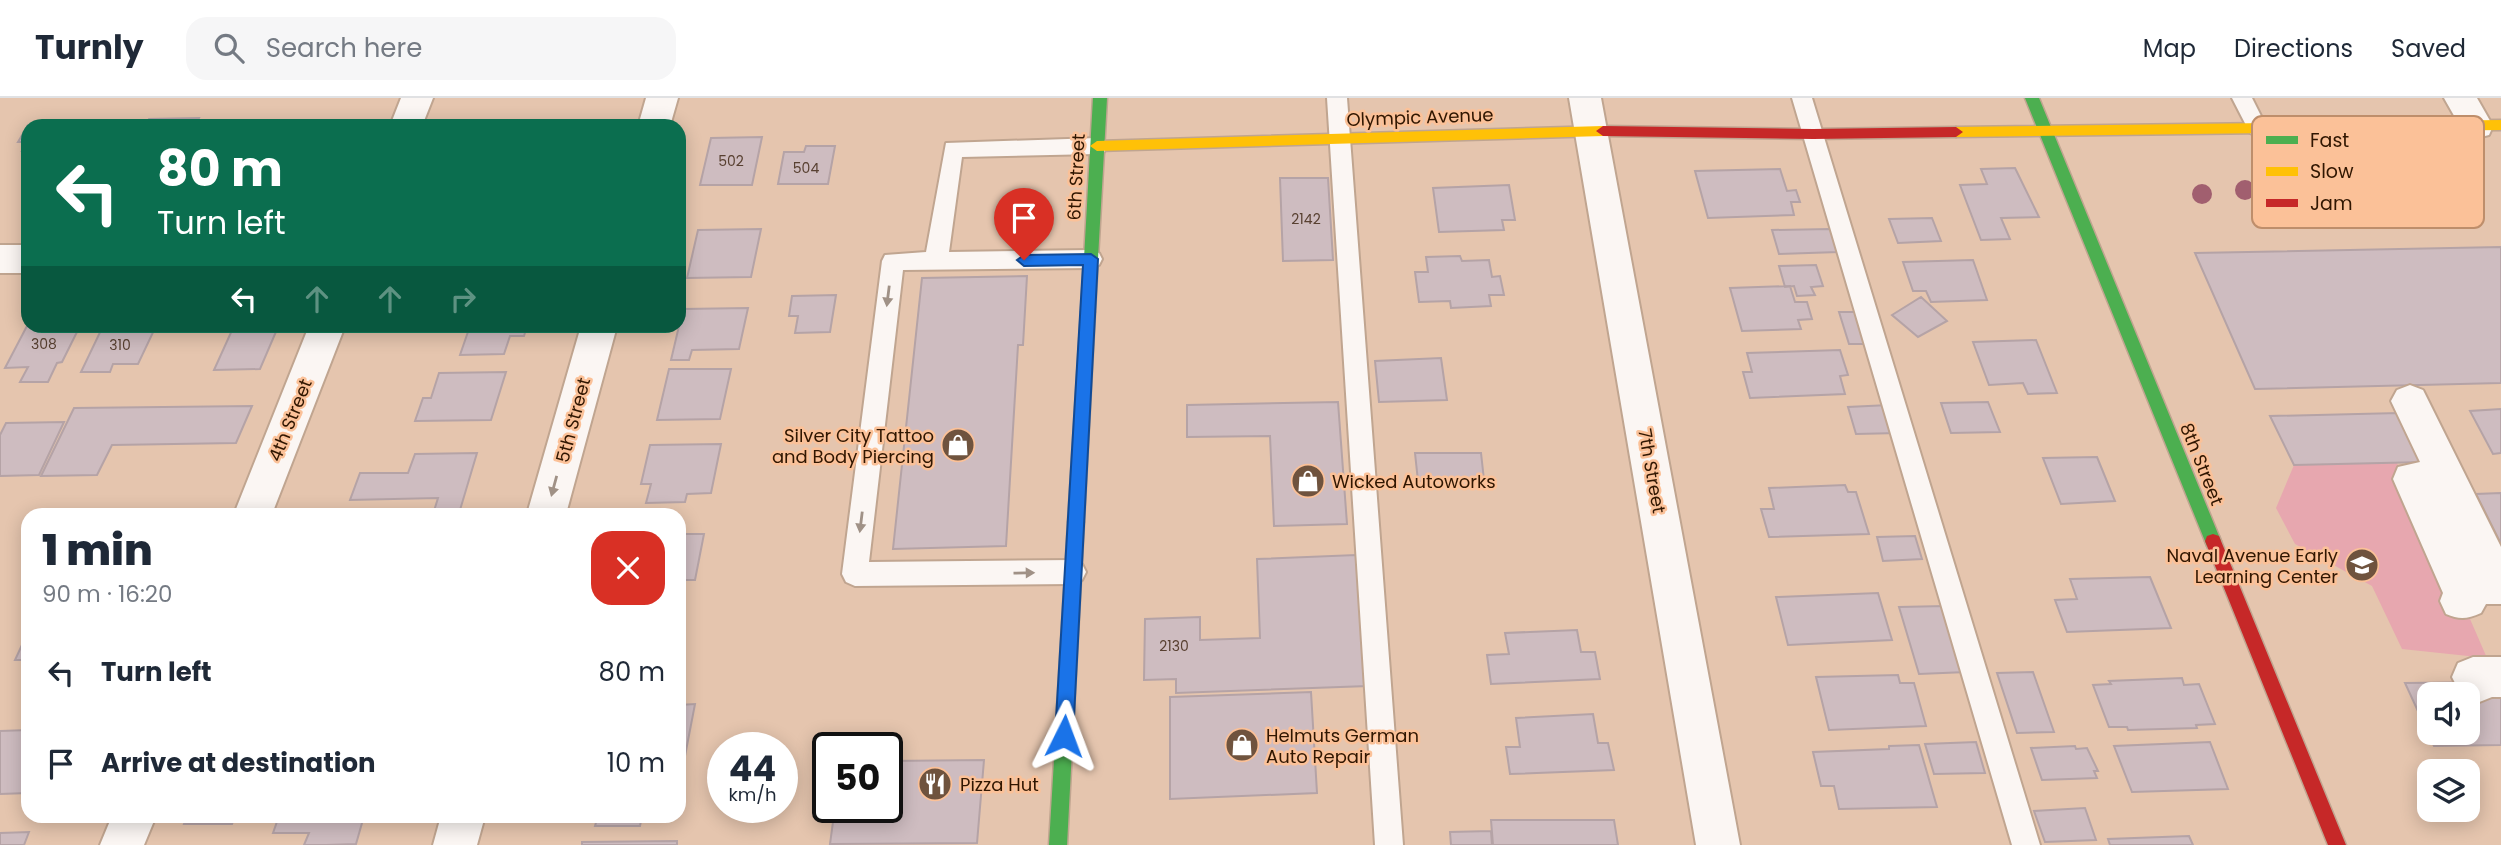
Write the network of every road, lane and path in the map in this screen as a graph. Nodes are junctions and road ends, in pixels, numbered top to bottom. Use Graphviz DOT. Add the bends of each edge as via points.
graph roads {
  1 [pos="417,98"];
  2 [pos="662,98"];
  3 [pos="1100,98"];
  4 [pos="1337,98"];
  5 [pos="1802,98"];
  6 [pos="2032,98"];
  7 [pos="2242,98"];
  8 [pos="2460,98"];
  9 [pos="1589,115"];
  10 [pos="2479,116"];
  11 [pos="2252,117"];
  12 [pos="409,119"];
  13 [pos="656,119"];
  14 [pos="2252,128"];
  15 [pos="2045,131"];
  16 [pos="1813,134"];
  17 [pos="1340,139"];
  18 [pos="1097,146"];
  19 [pos="0,259"];
  20 [pos="21,259"];
  21 [pos="1091,259"];
  22 [pos="936,261"];
  23 [pos="324,333"];
  24 [pos="597,333"];
  25 [pos="2410,401"];
  26 [pos="2447,479"];
  27 [pos="255,508"];
  28 [pos="548,508"];
  29 [pos="1073,572"];
  30 [pos="2501,586"];
  31 [pos="131,823"];
  32 [pos="461,823"];
  33 [pos="122,845"];
  34 [pos="455,845"];
  35 [pos="1058,845"];
  36 [pos="1389,845"];
  37 [pos="1718,845"];
  38 [pos="2026,845"];
  39 [pos="2337,845"];
  1 -- 12 [label="street"];
  2 -- 13 [label="street"];
  3 -- 18 [label="street, 6th Street"];
  4 -- 17 [label="lane"];
  5 -- 16 [label="lane"];
  6 -- 15 [label="street, 8th Street"];
  7 -- 11 [label="lane"];
  8 -- 10 [label="street"];
  9 -- 16 [label="street, Olympic Avenue"];
  9 -- 17 [label="street, Olympic Avenue"];
  9 -- 37 [label="street, 7th Street"];
  14 -- 15 [label="street, Olympic Avenue"];
  15 -- 16 [label="street, Olympic Avenue"];
  15 -- 39 [label="street, 8th Street"];
  16 -- 38 [label="lane"];
  17 -- 18 [label="street, Olympic Avenue"];
  17 -- 36 [label="lane"];
  18 -- 21 [label="street, 6th Street"];
  18 -- 22 [label="lane" via="953,149"];
  19 -- 20 [label="street"];
  21 -- 22 [label="lane"];
  21 -- 29 [label="street, 6th Street"];
  22 -- 29 [label="lane, one-way" via="893,261 855,574"];
  23 -- 27 [label="street, 4th Street"];
  24 -- 28 [label="street, 5th Street, one-way"];
  25 -- 26 [label="street"];
  26 -- 30 [label="street"];
  26 -- 30 [label="street" via="2412,479 2460,593"];
  29 -- 35 [label="street, 6th Street"];
  31 -- 33 [label="street"];
  32 -- 34 [label="street"];
}
